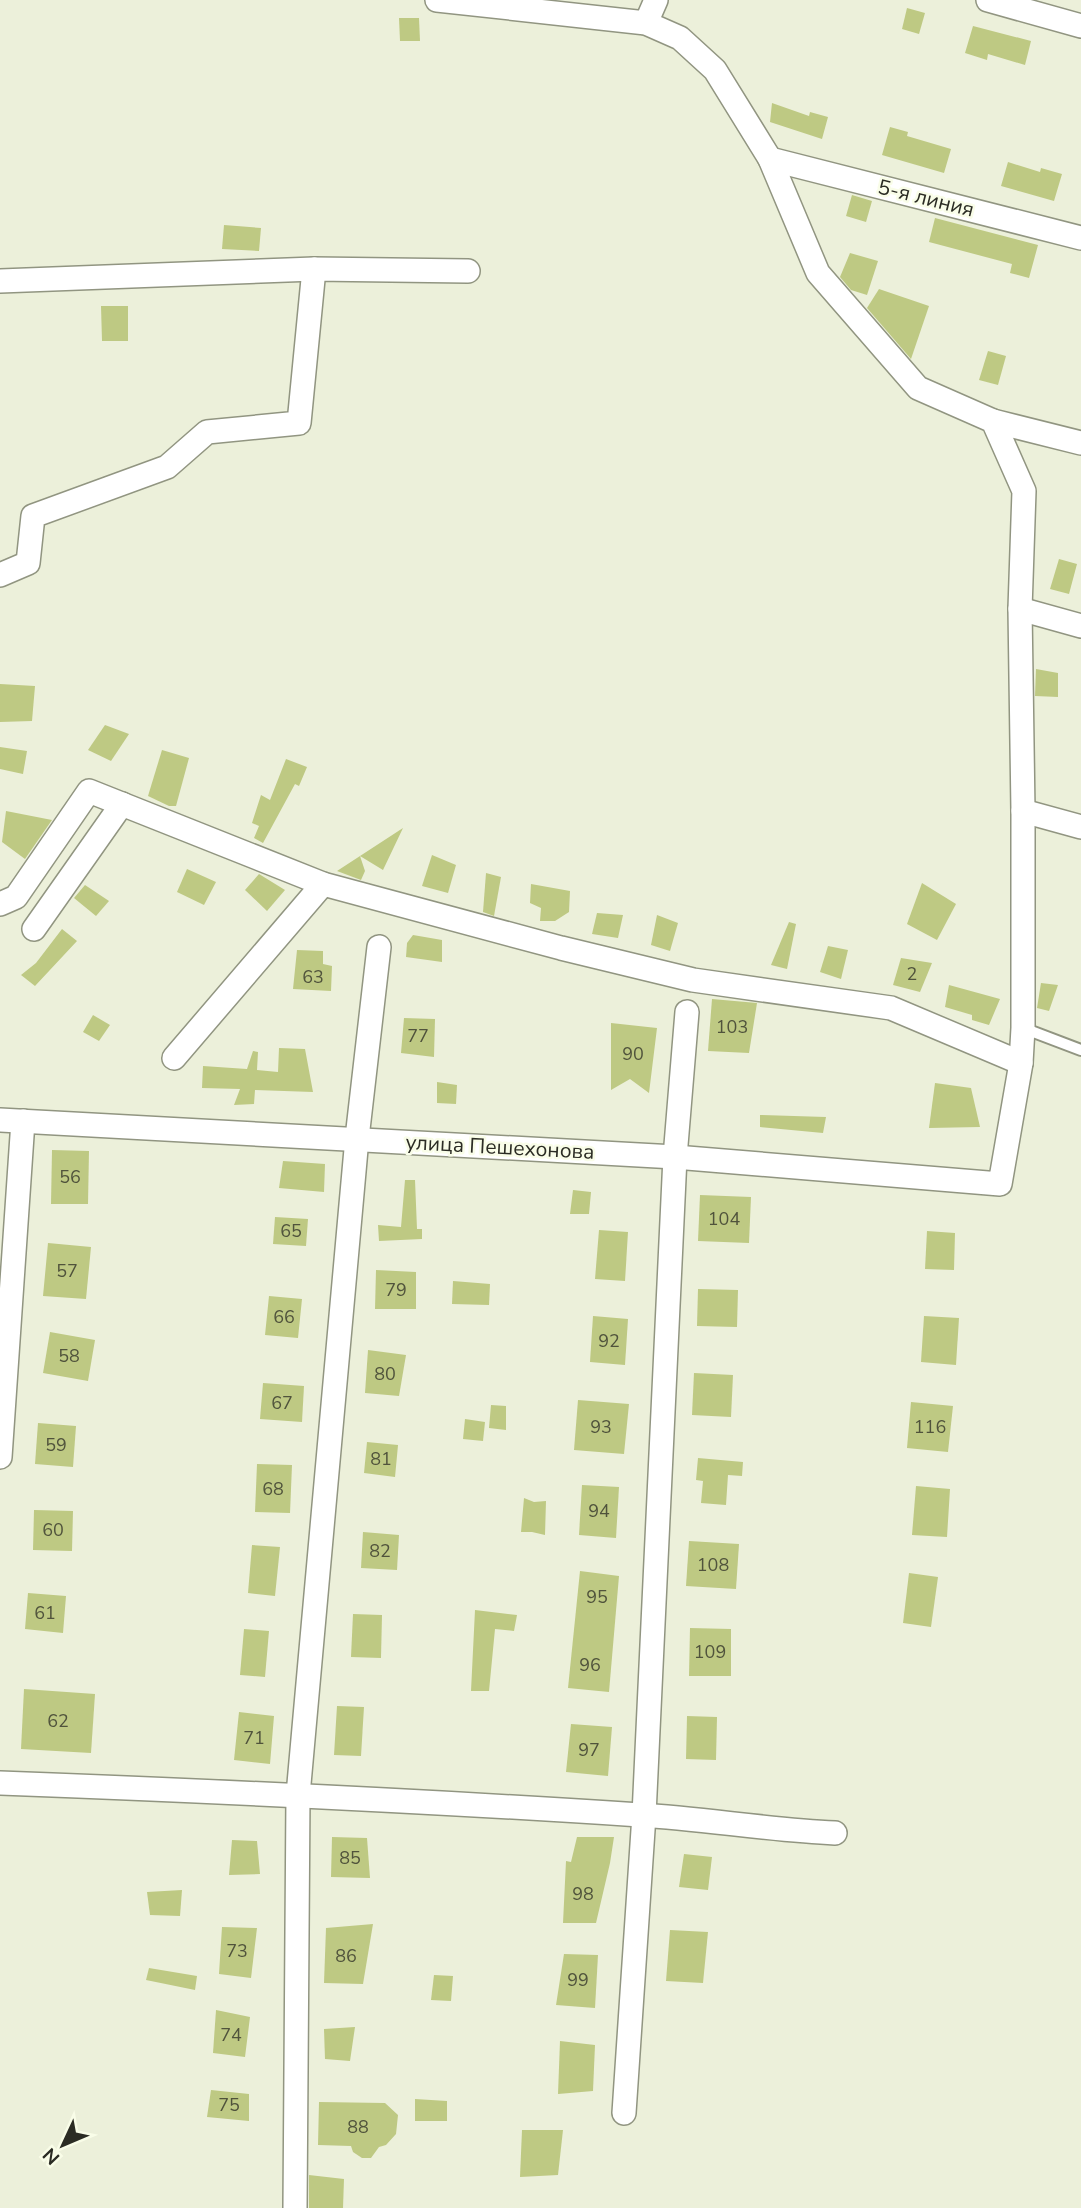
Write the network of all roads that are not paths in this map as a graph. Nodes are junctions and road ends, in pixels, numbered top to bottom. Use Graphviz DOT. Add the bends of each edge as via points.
graph roads {
  1 [pos="437,0"];
  2 [pos="656,0"];
  3 [pos="988,0"];
  4 [pos="646,23"];
  5 [pos="1081,26"];
  6 [pos="770,159"];
  7 [pos="1081,238"];
  8 [pos="314,269"];
  9 [pos="468,271"];
  10 [pos="0,281"];
  11 [pos="993,421"];
  12 [pos="1081,443"];
  13 [pos="0,575"];
  14 [pos="1020,608"];
  15 [pos="1081,626"];
  16 [pos="122,804"];
  17 [pos="1023,811"];
  18 [pos="1081,827"];
  19 [pos="323,884"];
  20 [pos="0,904"];
  21 [pos="34,929"];
  22 [pos="379,947"];
  23 [pos="687,1012"];
  24 [pos="1023,1028"];
  25 [pos="1081,1050"];
  26 [pos="174,1058"];
  27 [pos="1021,1063"];
  28 [pos="0,1120"];
  29 [pos="23,1121"];
  30 [pos="358,1138"];
  31 [pos="675,1157"];
  32 [pos="0,1457"];
  33 [pos="0,1783"];
  34 [pos="298,1794"];
  35 [pos="644,1815"];
  36 [pos="835,1833"];
  37 [pos="624,2113"];
  38 [pos="295,2208"];
  1 -- 4 [label="street"];
  2 -- 4 [label="street"];
  3 -- 5 [label="street"];
  4 -- 6 [label="street" via="680,38 715,70"];
  6 -- 7 [label="street, 5-я линия"];
  6 -- 11 [label="street" via="818,273 918,388"];
  8 -- 9 [label="street"];
  8 -- 10 [label="street"];
  8 -- 13 [label="street" via="299,424 207,432 167,467 33,516 28,563"];
  11 -- 12 [label="street"];
  11 -- 14 [label="street" via="1024,491"];
  14 -- 15 [label="street"];
  14 -- 17 [label="street"];
  16 -- 19 [label="street"];
  16 -- 20 [label="street" via="89,791 16,897"];
  16 -- 21 [label="street"];
  17 -- 18 [label="street"];
  17 -- 24 [label="street"];
  19 -- 26 [label="street"];
  19 -- 27 [label="street" via="693,979 891,1008"];
  22 -- 30 [label="street"];
  23 -- 31 [label="street"];
  24 -- 25 [label="lane"];
  24 -- 27 [label="street"];
  27 -- 31 [label="street, улица Пешехонова" via="1000,1184"];
  28 -- 29 [label="street, улица Пешехонова"];
  29 -- 30 [label="street, улица Пешехонова"];
  29 -- 32 [label="street"];
  30 -- 31 [label="street, улица Пешехонова"];
  30 -- 34 [label="street"];
  31 -- 35 [label="street"];
  33 -- 34 [label="street"];
  34 -- 35 [label="street"];
  34 -- 38 [label="street"];
  35 -- 36 [label="street"];
  35 -- 37 [label="street"];
}
